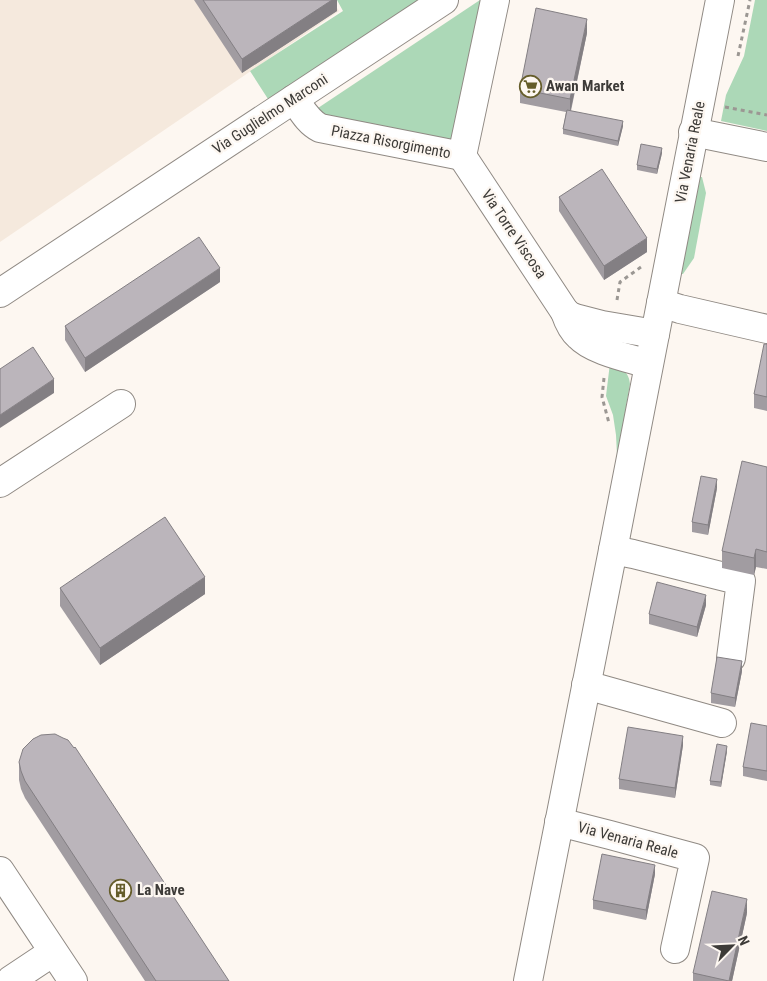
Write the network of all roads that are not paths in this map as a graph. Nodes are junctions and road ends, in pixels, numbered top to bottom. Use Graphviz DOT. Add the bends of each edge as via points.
graph roads {
  1 [pos="444,0"];
  2 [pos="495,0"];
  3 [pos="720,0"];
  4 [pos="294,99"];
  5 [pos="694,132"];
  6 [pos="767,147"];
  7 [pos="462,156"];
  8 [pos="0,293"];
  9 [pos="661,303"];
  10 [pos="565,312"];
  11 [pos="767,329"];
  12 [pos="655,334"];
  13 [pos="648,364"];
  14 [pos="121,404"];
  15 [pos="0,483"];
  16 [pos="613,550"];
  17 [pos="731,658"];
  18 [pos="586,685"];
  19 [pos="722,722"];
  20 [pos="559,822"];
  21 [pos="0,871"];
  22 [pos="675,949"];
  23 [pos="53,952"];
  24 [pos="8,975"];
  25 [pos="73,981"];
  26 [pos="528,981"];
  1 -- 4 [label="street, Via Guglielmo Marconi"];
  2 -- 7 [label="street, Piazza Risorgimento"];
  3 -- 5 [label="street, Via Venaria Reale"];
  4 -- 7 [label="street, Piazza Risorgimento" via="309,120 320,128"];
  4 -- 8 [label="street, Via Guglielmo Marconi"];
  5 -- 6 [label="street"];
  5 -- 9 [label="street, Via Venaria Reale"];
  7 -- 10 [label="street, Via Torre Viscosa"];
  9 -- 11 [label="street"];
  9 -- 12 [label="street, Via Venaria Reale"];
  10 -- 12 [label="street" via="602,325"];
  10 -- 13 [label="street, Via Torre Viscosa" via="580,338"];
  12 -- 13 [label="street, Via Venaria Reale"];
  13 -- 16 [label="street, Via Venaria Reale"];
  14 -- 15 [label="street"];
  16 -- 17 [label="street" via="742,582"];
  16 -- 18 [label="street, Via Venaria Reale"];
  18 -- 19 [label="street"];
  18 -- 20 [label="street, Via Venaria Reale"];
  20 -- 22 [label="street, Via Venaria Reale" via="695,858"];
  20 -- 26 [label="street, Via Venaria Reale"];
  21 -- 23 [label="street"];
  23 -- 24 [label="street"];
  23 -- 25 [label="street"];
}
